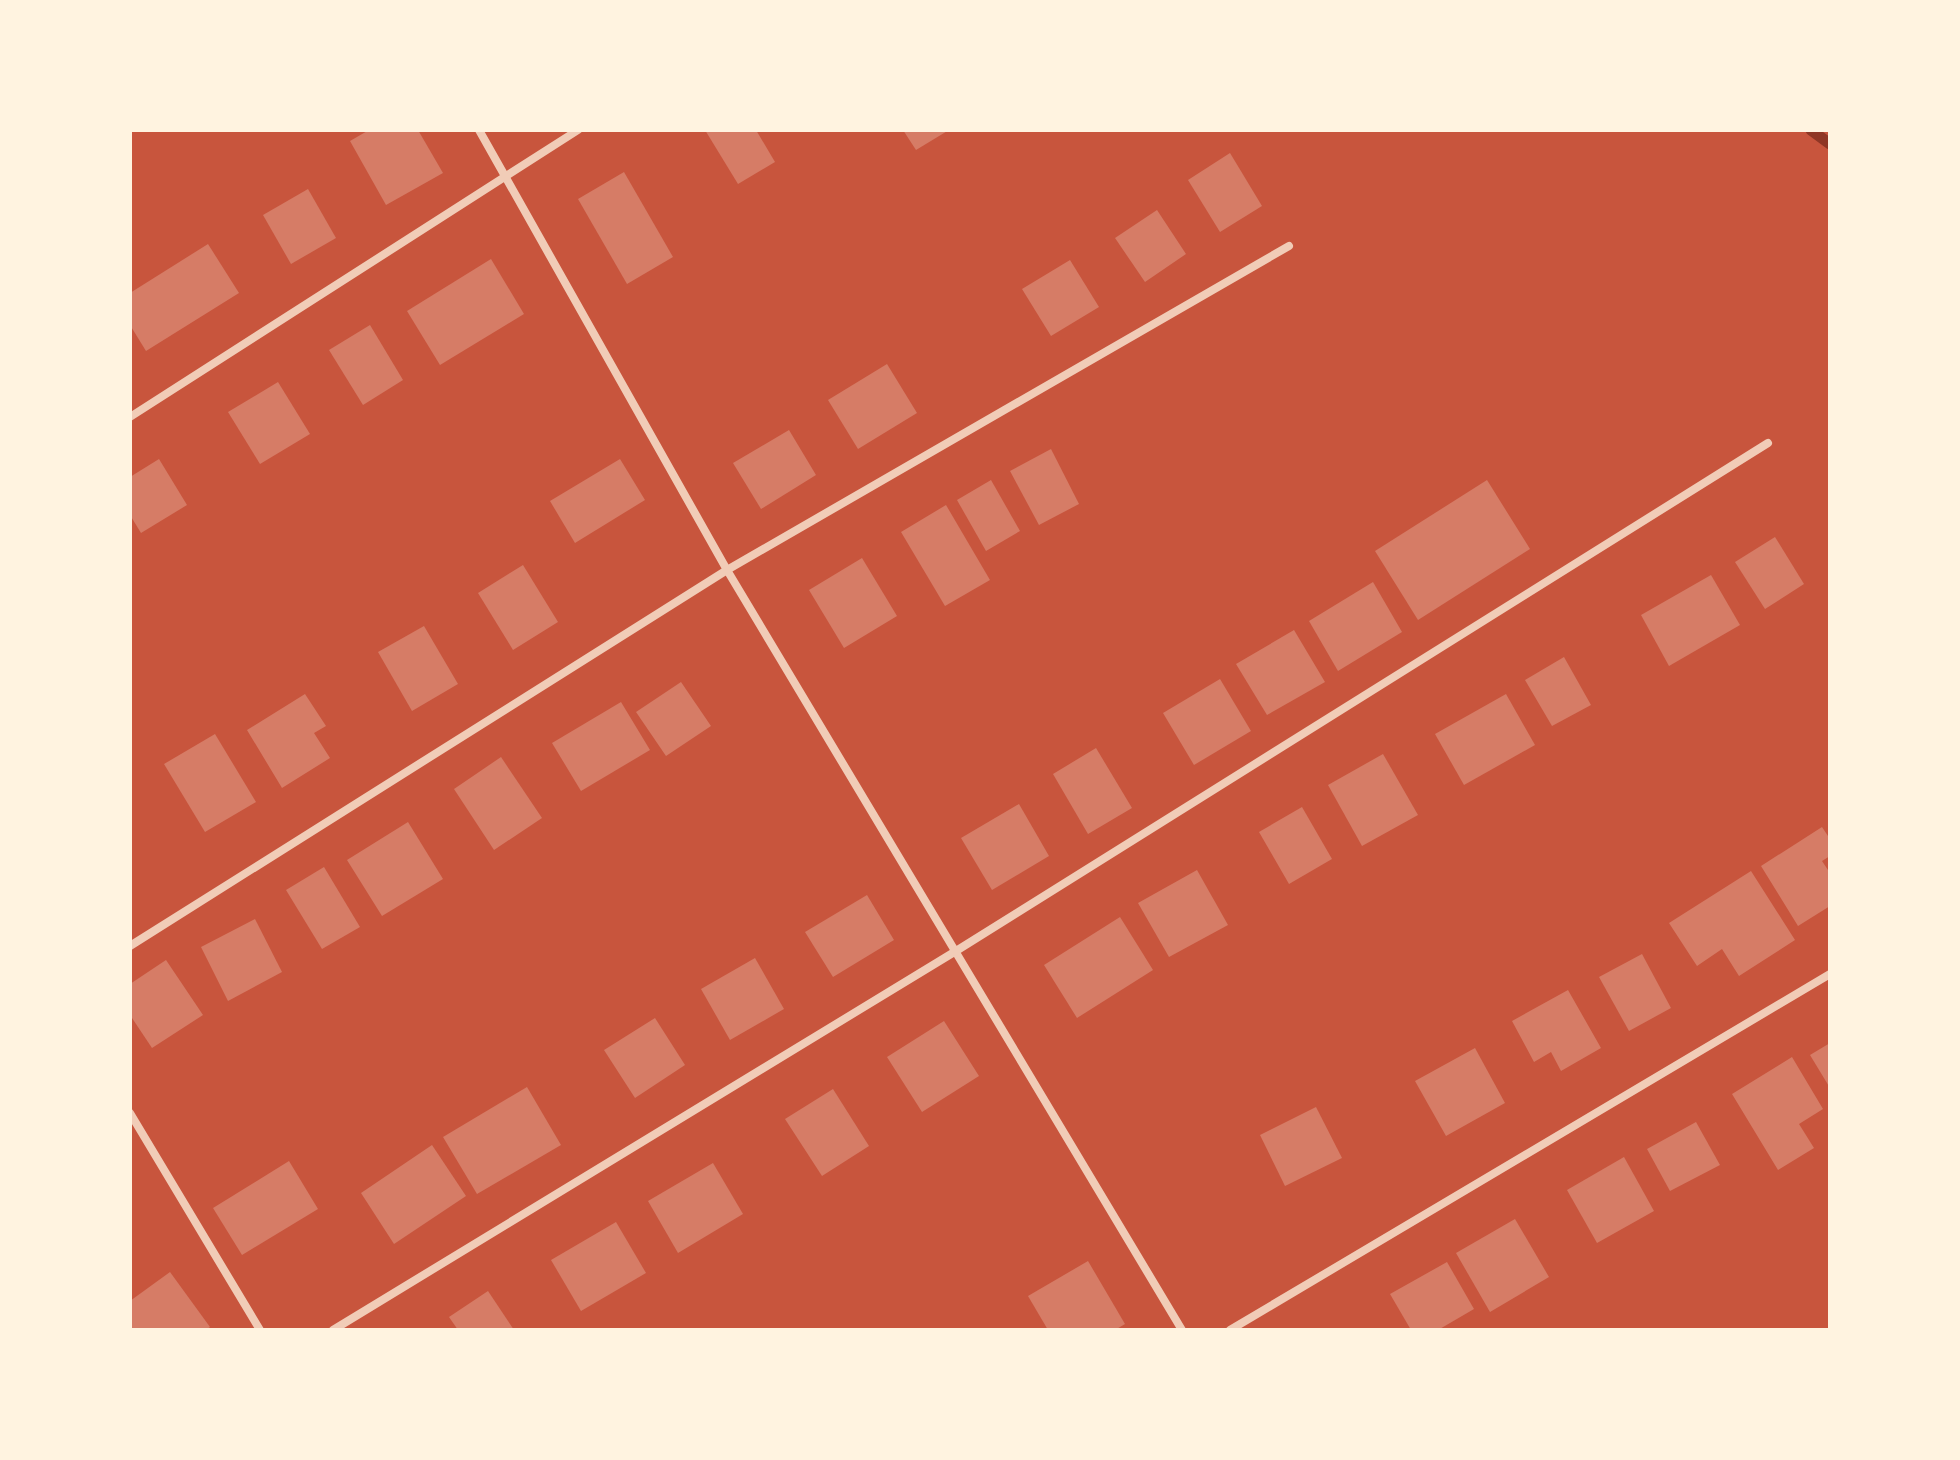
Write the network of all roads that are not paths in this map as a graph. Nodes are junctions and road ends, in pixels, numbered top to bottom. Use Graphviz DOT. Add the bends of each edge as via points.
graph roads {
  1 [pos="479,130"];
  2 [pos="578,130"];
  3 [pos="504,175"];
  4 [pos="1289,246"];
  5 [pos="130,417"];
  6 [pos="1768,443"];
  7 [pos="727,570"];
  8 [pos="130,946"];
  9 [pos="956,951"];
  10 [pos="1830,974"];
  11 [pos="130,1113"];
  12 [pos="260,1330"];
  13 [pos="333,1330"];
  14 [pos="1182,1330"];
  15 [pos="1230,1330"];
  1 -- 3 [label="street"];
  2 -- 3 [label="street"];
  3 -- 5 [label="street"];
  3 -- 7 [label="street"];
  4 -- 7 [label="street"];
  6 -- 9 [label="street"];
  7 -- 8 [label="street"];
  7 -- 9 [label="street"];
  9 -- 13 [label="street"];
  9 -- 14 [label="street"];
  10 -- 15 [label="street"];
  11 -- 12 [label="street"];
}
